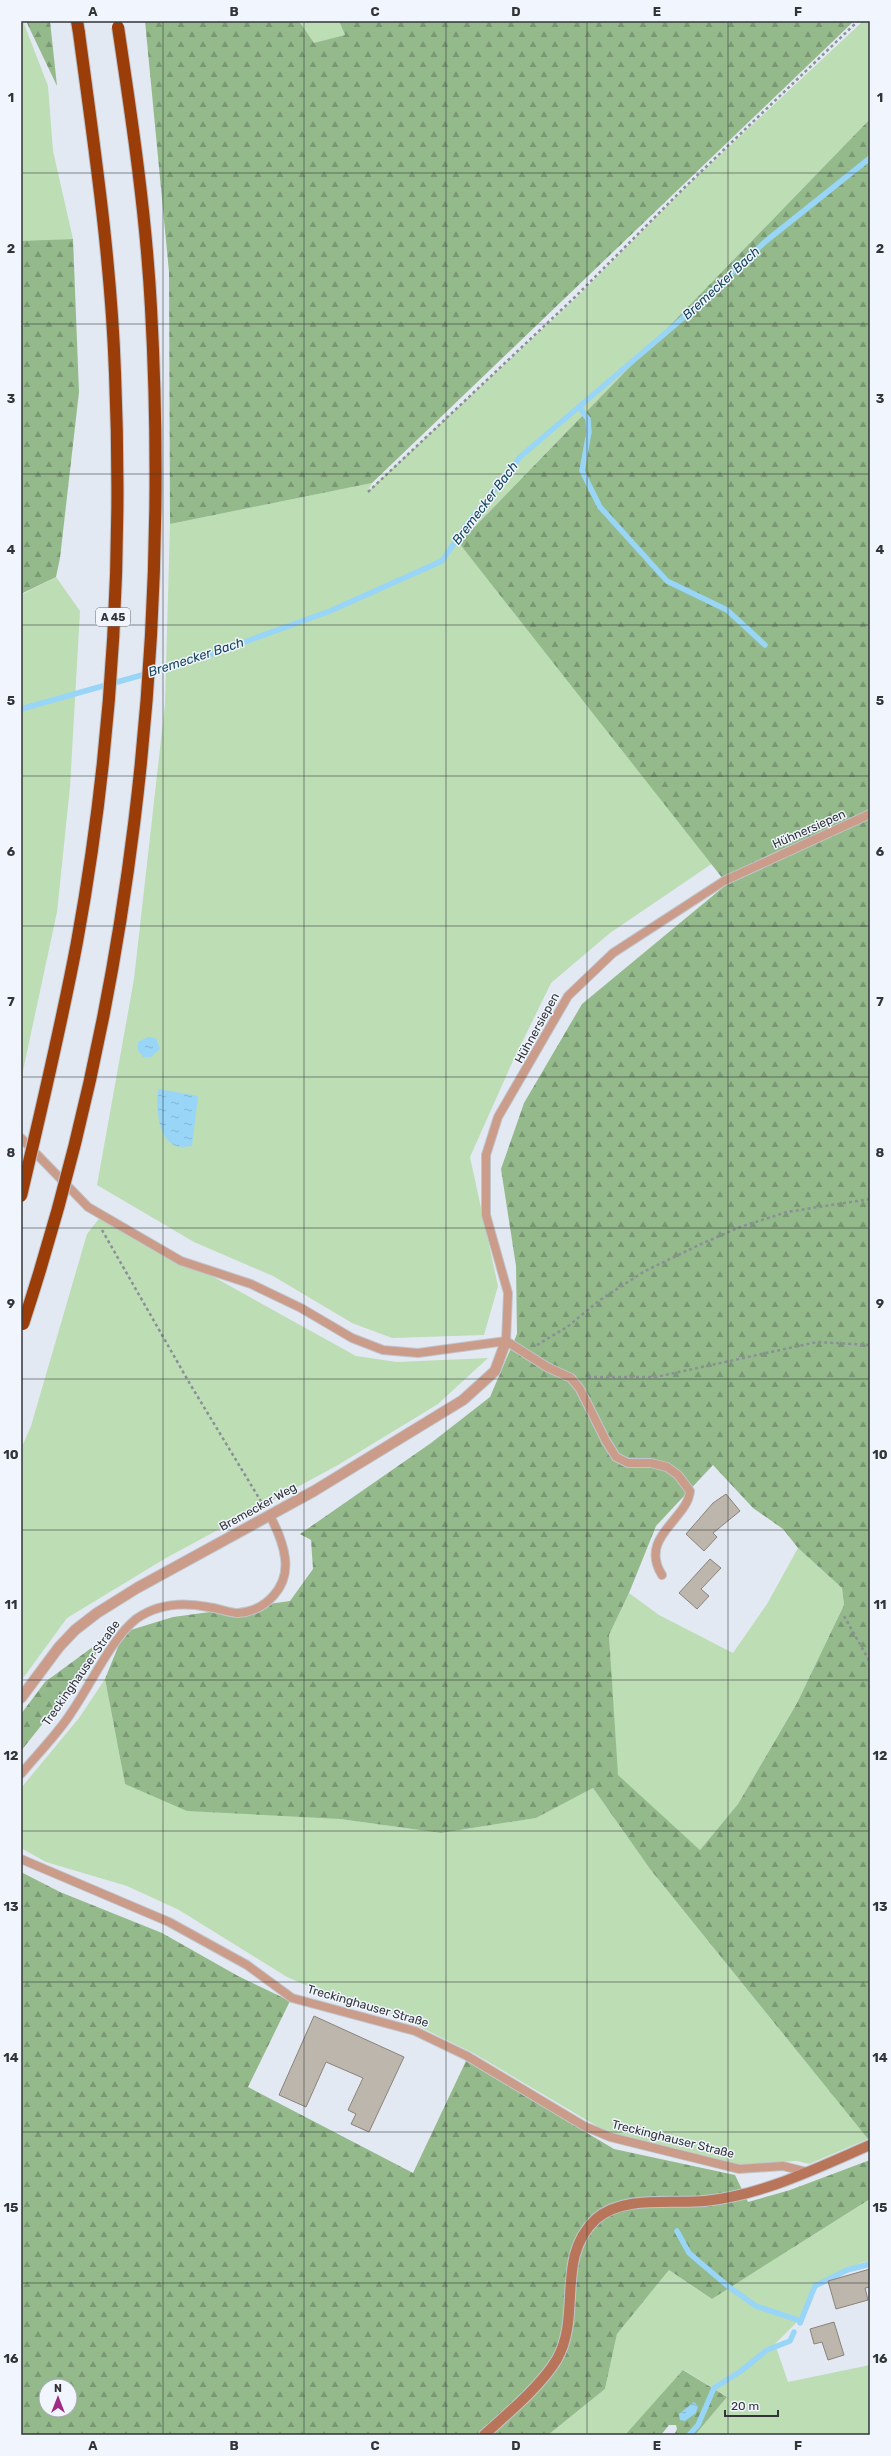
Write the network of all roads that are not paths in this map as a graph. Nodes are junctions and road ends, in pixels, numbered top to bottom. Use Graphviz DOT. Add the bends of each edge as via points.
graph roads {
  1 [pos="117,24"];
  2 [pos="78,27"];
  3 [pos="870,814"];
  4 [pos="21,1138"];
  5 [pos="21,1196"];
  6 [pos="22,1327"];
  7 [pos="506,1341"];
  8 [pos="270,1516"];
  9 [pos="662,1574"];
  10 [pos="21,1698"];
  11 [pos="21,1774"];
  12 [pos="21,1859"];
  13 [pos="870,2145"];
  14 [pos="807,2172"];
  15 [pos="484,2435"];
  1 -- 6 [label="highway, bridge" via="138,157 151,307 156,458 153,608 142,759 122,908 96,1057 64,1191"];
  2 -- 5 [label="highway, A 45, bridge" via="106,230 116,372 117,515 112,658 98,800 77,941 49,1080"];
  3 -- 7 [label="lane, Hühnersiepen" via="724,881 613,954 568,996 498,1118 486,1155 486,1215 508,1293"];
  4 -- 7 [label="lane" via="88,1207 182,1261 251,1284 301,1308 352,1338 383,1350 418,1353"];
  7 -- 8 [label="street, Bremecker Weg" via="495,1371 463,1400 314,1492"];
  7 -- 9 [label="lane" via="571,1378 580,1389 616,1457 628,1463 651,1463 667,1468 678,1475 690,1491 689,1500 666,1527 655,1552 657,1566"];
  8 -- 10 [label="street, Bremecker Weg" via="97,1613 74,1630"];
  8 -- 11 [label="lane, Treckinghauser Straße" via="280,1537 285,1559 284,1578 276,1594 262,1607 251,1611 237,1613 207,1606 172,1604 155,1608 138,1618 123,1631 70,1715"];
  12 -- 14 [label="lane, Treckinghauser Straße" via="169,1922 247,1966 292,1998 415,2031 468,2056 584,2126 610,2138 739,2169 783,2166"];
  13 -- 14 [label="main road"];
  14 -- 15 [label="main road" via="767,2188 730,2197 621,2206 597,2218 579,2241 573,2258 568,2319 558,2358 520,2402"];
}
